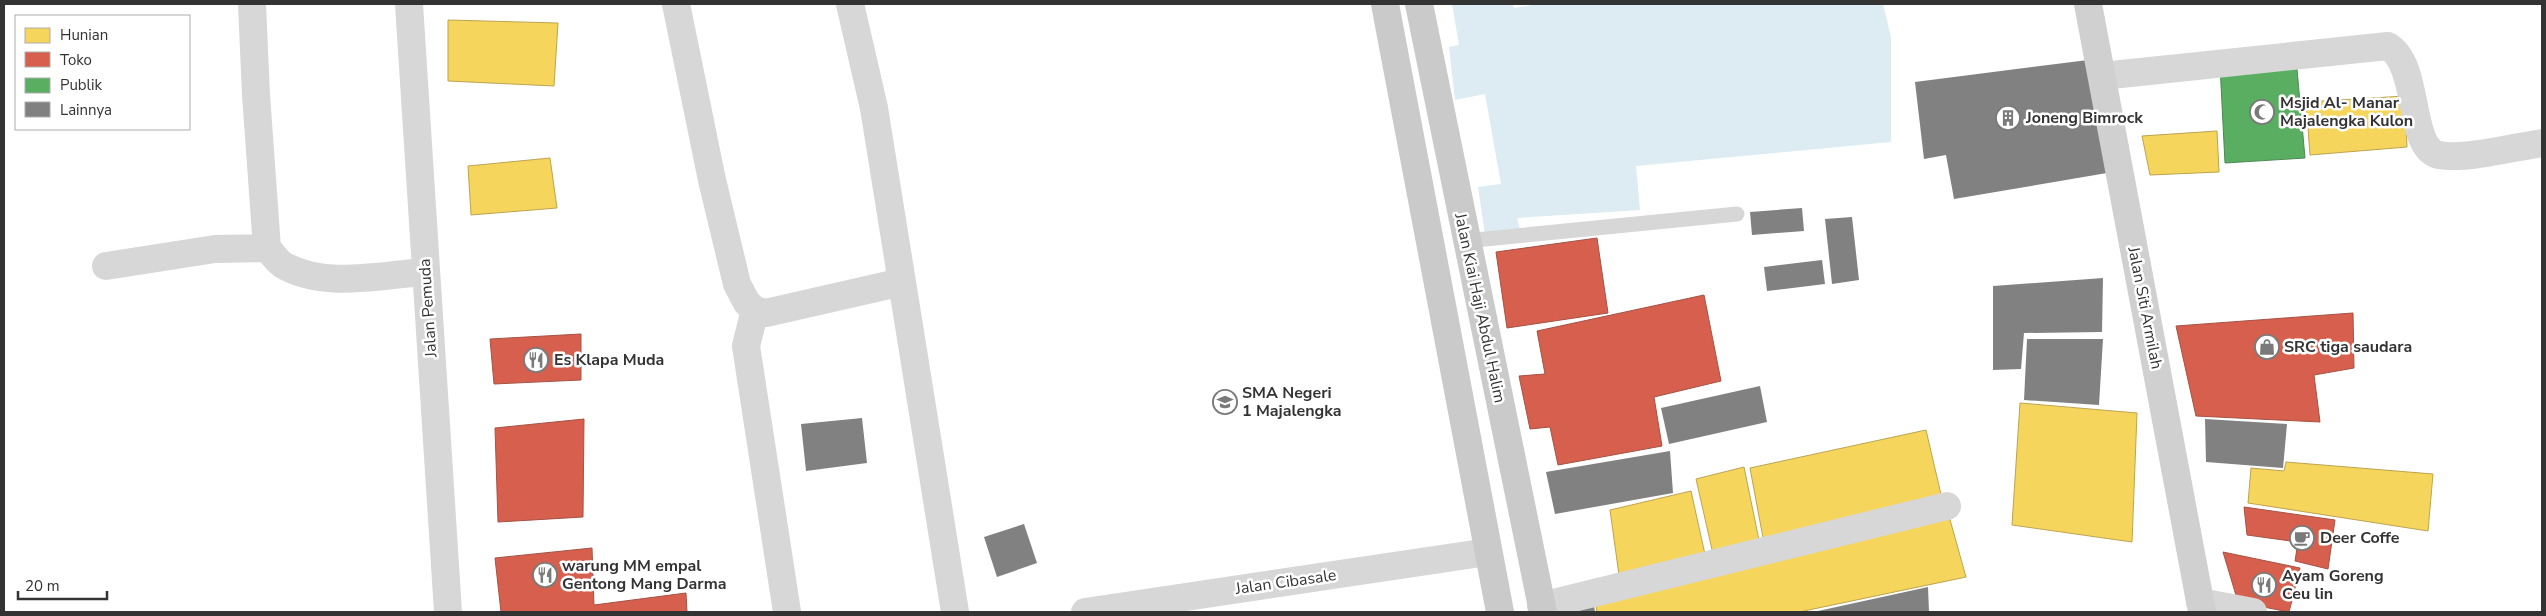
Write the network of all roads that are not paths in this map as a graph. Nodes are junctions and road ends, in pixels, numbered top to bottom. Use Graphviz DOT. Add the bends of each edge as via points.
graph roads {
  1 [pos="252,4"];
  2 [pos="409,4"];
  3 [pos="676,4"];
  4 [pos="850,4"];
  5 [pos="1385,4"];
  6 [pos="1419,4"];
  7 [pos="2088,4"];
  8 [pos="2102,76"];
  9 [pos="2542,143"];
  10 [pos="1738,214"];
  11 [pos="1466,241"];
  12 [pos="267,248"];
  13 [pos="106,266"];
  14 [pos="425,272"];
  15 [pos="902,282"];
  16 [pos="756,310"];
  17 [pos="1947,506"];
  18 [pos="1488,552"];
  19 [pos="2201,607"];
  20 [pos="1542,609"];
  21 [pos="448,612"];
  22 [pos="787,612"];
  23 [pos="955,612"];
  24 [pos="1085,612"];
  25 [pos="1500,612"];
  26 [pos="2253,612"];
  1 -- 12 [label="street"];
  2 -- 14 [label="street, Jalan Pemuda"];
  3 -- 16 [label="street" via="737,284 747,303"];
  4 -- 15 [label="street" via="874,108"];
  5 -- 18 [label="main road"];
  6 -- 11 [label="main road, Jalan Kiai Haji Abdul Halim"];
  7 -- 8 [label="main road, Jalan Siti Armilah"];
  8 -- 9 [label="street" via="2388,46 2399,54 2424,143 2432,152 2455,155"];
  8 -- 19 [label="main road, Jalan Siti Armilah"];
  10 -- 11 [label="lane"];
  11 -- 20 [label="main road, Jalan Kiai Haji Abdul Halim"];
  12 -- 13 [label="street" via="215,249"];
  12 -- 14 [label="street" via="282,264 309,276 338,279"];
  14 -- 21 [label="street, Jalan Pemuda"];
  15 -- 16 [label="street" via="766,313"];
  15 -- 23 [label="street"];
  16 -- 22 [label="street" via="746,346"];
  17 -- 20 [label="street"];
  18 -- 24 [label="street, Jalan Cibasale"];
  18 -- 25 [label="main road"];
  19 -- 26 [label="street"];
}
